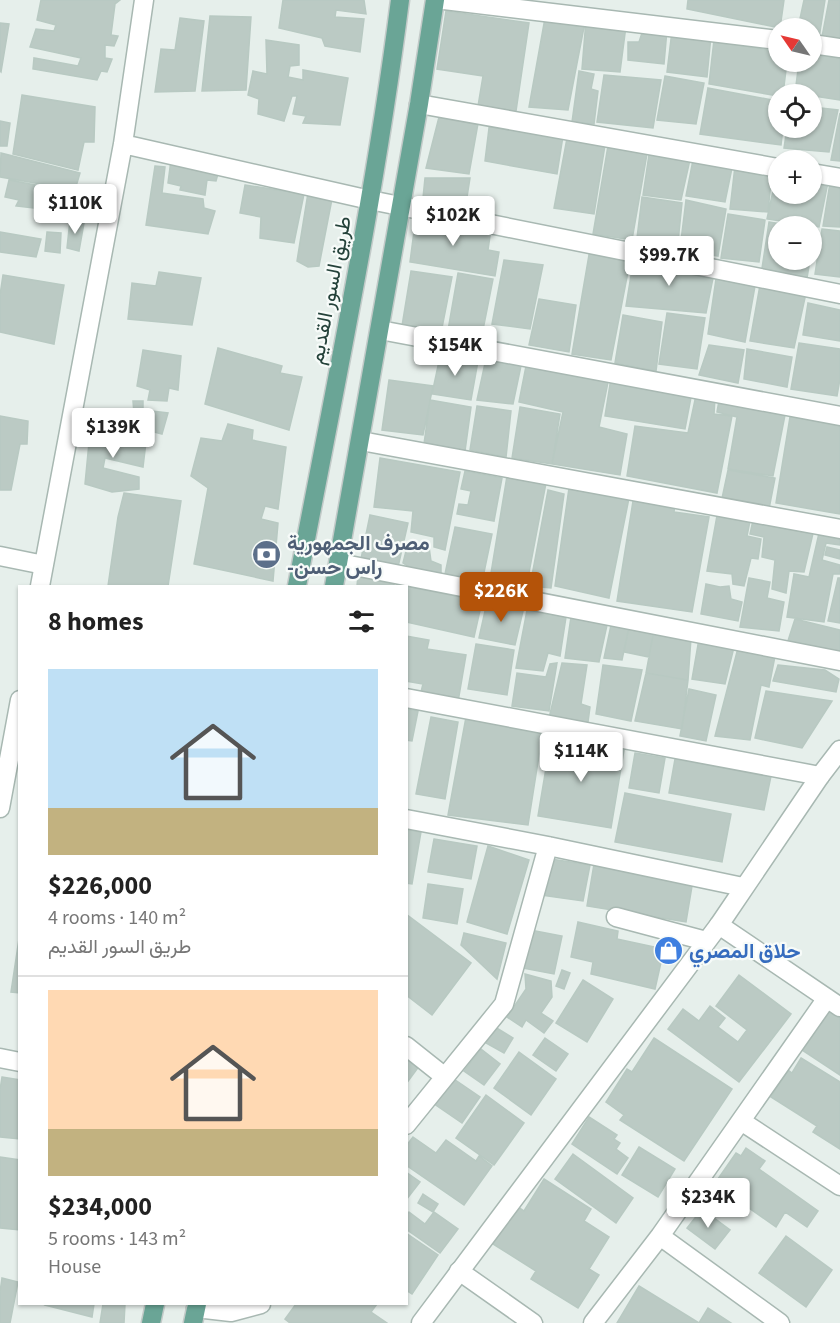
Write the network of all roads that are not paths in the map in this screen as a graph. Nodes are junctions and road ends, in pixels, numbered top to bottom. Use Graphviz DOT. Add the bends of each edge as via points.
graph roads {
  1 [pos="144,0"];
  2 [pos="400,0"];
  3 [pos="435,0"];
  4 [pos="444,0"];
  5 [pos="768,39"];
  6 [pos="822,45"];
  7 [pos="840,48"];
  8 [pos="419,104"];
  9 [pos="123,144"];
  10 [pos="768,166"];
  11 [pos="822,175"];
  12 [pos="840,178"];
  13 [pos="370,200"];
  14 [pos="401,206"];
  15 [pos="840,294"];
  16 [pos="380,330"];
  17 [pos="840,416"];
  18 [pos="361,441"];
  19 [pos="840,529"];
  20 [pos="0,556"];
  21 [pos="339,563"];
  22 [pos="44,565"];
  23 [pos="40,585"];
  24 [pos="297,585"];
  25 [pos="334,585"];
  26 [pos="840,661"];
  27 [pos="408,698"];
  28 [pos="18,711"];
  29 [pos="840,750"];
  30 [pos="820,776"];
  31 [pos="0,808"];
  32 [pos="408,819"];
  33 [pos="548,846"];
  34 [pos="743,887"];
  35 [pos="616,918"];
  36 [pos="718,925"];
  37 [pos="706,941"];
  38 [pos="833,1003"];
  39 [pos="408,1048"];
  40 [pos="0,1058"];
  41 [pos="18,1062"];
  42 [pos="446,1077"];
  43 [pos="741,1121"];
  44 [pos="408,1123"];
  45 [pos="840,1185"];
  46 [pos="660,1236"];
  47 [pos="459,1271"];
  48 [pos="155,1305"];
  49 [pos="257,1305"];
  50 [pos="195,1311"];
  51 [pos="151,1323"];
  52 [pos="421,1323"];
  53 [pos="532,1323"];
  54 [pos="593,1323"];
  55 [pos="780,1323"];
  1 -- 9 [label="street"];
  2 -- 13 [label="main road, طريق السور القديم"];
  3 -- 8 [label="main road"];
  4 -- 5 [label="street"];
  6 -- 7 [label="street"];
  8 -- 10 [label="street"];
  8 -- 14 [label="main road"];
  9 -- 13 [label="street"];
  9 -- 22 [label="street"];
  11 -- 12 [label="street"];
  13 -- 14 [label="street"];
  13 -- 24 [label="main road, طريق السور القديم"];
  14 -- 15 [label="street"];
  14 -- 16 [label="main road"];
  16 -- 17 [label="street"];
  16 -- 18 [label="main road"];
  18 -- 19 [label="street"];
  18 -- 21 [label="main road"];
  20 -- 22 [label="street"];
  21 -- 25 [label="main road"];
  21 -- 26 [label="street"];
  22 -- 23 [label="street"];
  27 -- 30 [label="street"];
  28 -- 31 [label="street"];
  29 -- 30 [label="street"];
  30 -- 34 [label="street"];
  32 -- 33 [label="street"];
  33 -- 34 [label="street"];
  33 -- 42 [label="street" via="504,1004"];
  34 -- 36 [label="street"];
  35 -- 37 [label="street"];
  36 -- 37 [label="street"];
  36 -- 38 [label="street"];
  37 -- 47 [label="street"];
  38 -- 43 [label="street"];
  39 -- 42 [label="street"];
  40 -- 41 [label="street"];
  42 -- 44 [label="street"];
  43 -- 45 [label="street"];
  43 -- 46 [label="street"];
  46 -- 54 [label="street"];
  46 -- 55 [label="street"];
  47 -- 52 [label="street"];
  47 -- 53 [label="street"];
  48 -- 51 [label="main road"];
  49 -- 50 [label="street" via="231,1312"];
}
